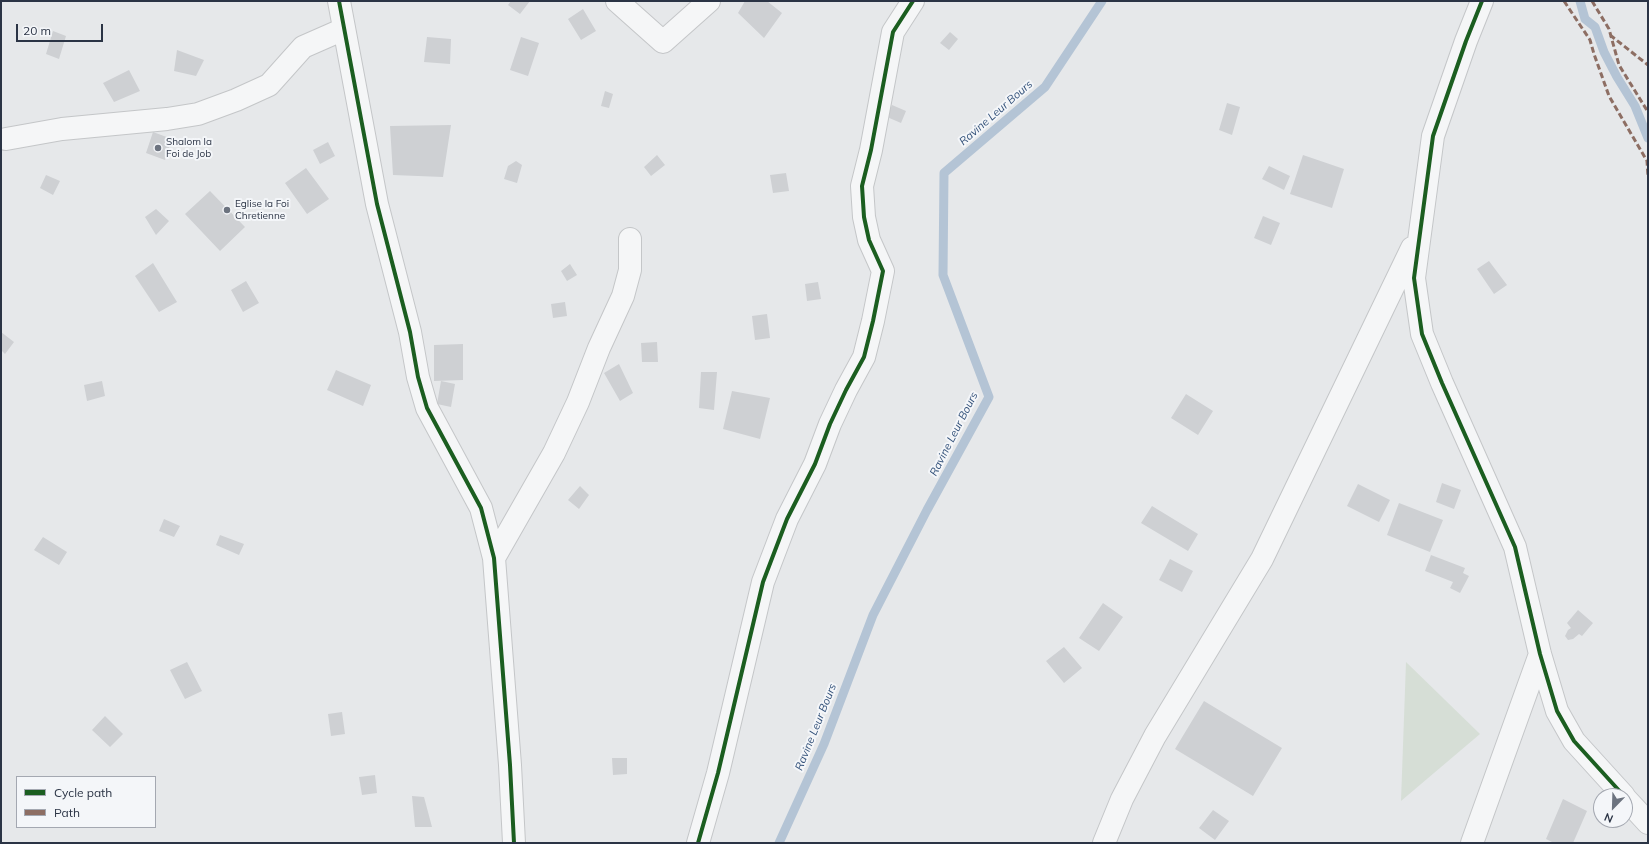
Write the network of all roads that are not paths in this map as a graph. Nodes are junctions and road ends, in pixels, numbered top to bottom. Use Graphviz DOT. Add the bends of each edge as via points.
graph roads {
  1 [pos="339,1"];
  2 [pos="616,1"];
  3 [pos="709,1"];
  4 [pos="913,1"];
  5 [pos="1482,1"];
  6 [pos="344,28"];
  7 [pos="6,139"];
  8 [pos="1421,229"];
  9 [pos="630,239"];
  10 [pos="494,558"];
  11 [pos="1540,654"];
  12 [pos="1616,788"];
  13 [pos="1633,807"];
  14 [pos="1648,823"];
  15 [pos="514,843"];
  16 [pos="698,843"];
  17 [pos="1104,843"];
  18 [pos="1472,843"];
  1 -- 6 [label="street"];
  2 -- 3 [label="street" via="663,42"];
  4 -- 16 [label="street" via="893,32 872,150 862,186 864,217 869,240 883,271 864,357 846,390 815,464 787,519 763,582 718,773"];
  5 -- 8 [label="street" via="1433,136"];
  6 -- 7 [label="street" via="303,47 269,85 198,114 68,128"];
  6 -- 10 [label="street" via="377,204 410,332 418,377 427,408 481,508"];
  8 -- 11 [label="street" via="1414,278 1422,334 1515,548"];
  8 -- 17 [label="street" via="1262,559 1155,736 1122,799"];
  9 -- 10 [label="street" via="630,270 623,296 578,402 554,454"];
  10 -- 15 [label="street"];
  11 -- 12 [label="street" via="1557,711 1574,742"];
  11 -- 18 [label="street"];
  13 -- 14 [label="street"];
}
